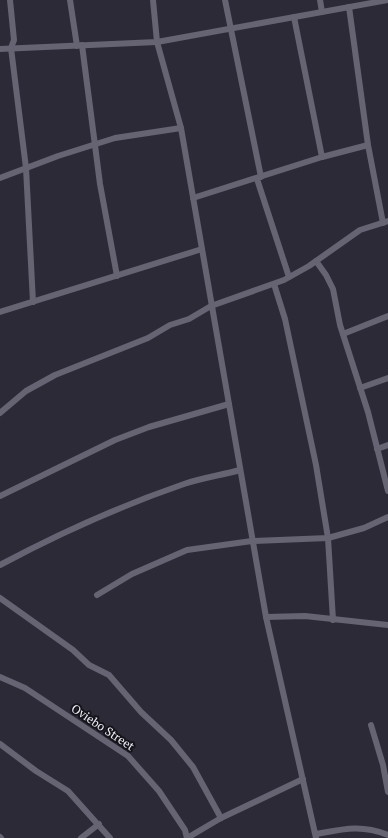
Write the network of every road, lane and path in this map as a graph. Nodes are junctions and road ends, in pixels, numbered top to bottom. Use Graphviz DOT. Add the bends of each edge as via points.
graph roads {
  1 [pos="10,0"];
  2 [pos="70,0"];
  3 [pos="153,0"];
  4 [pos="225,0"];
  5 [pos="320,0"];
  6 [pos="388,0"];
  7 [pos="349,7"];
  8 [pos="322,12"];
  9 [pos="294,17"];
  10 [pos="231,29"];
  11 [pos="157,42"];
  12 [pos="79,45"];
  13 [pos="11,48"];
  14 [pos="0,49"];
  15 [pos="181,128"];
  16 [pos="95,144"];
  17 [pos="368,145"];
  18 [pos="322,157"];
  19 [pos="26,168"];
  20 [pos="0,178"];
  21 [pos="259,178"];
  22 [pos="193,198"];
  23 [pos="385,222"];
  24 [pos="202,249"];
  25 [pos="316,261"];
  26 [pos="117,276"];
  27 [pos="289,277"];
  28 [pos="274,284"];
  29 [pos="33,302"];
  30 [pos="211,306"];
  31 [pos="0,312"];
  32 [pos="388,316"];
  33 [pos="343,334"];
  34 [pos="388,378"];
  35 [pos="360,388"];
  36 [pos="229,404"];
  37 [pos="0,413"];
  38 [pos="388,445"];
  39 [pos="377,449"];
  40 [pos="240,470"];
  41 [pos="388,491"];
  42 [pos="0,496"];
  43 [pos="388,517"];
  44 [pos="328,538"];
  45 [pos="252,541"];
  46 [pos="0,565"];
  47 [pos="98,594"];
  48 [pos="0,598"];
  49 [pos="266,617"];
  50 [pos="333,620"];
  51 [pos="388,625"];
  52 [pos="0,676"];
  53 [pos="371,725"];
  54 [pos="0,744"];
  55 [pos="303,779"];
  56 [pos="388,792"];
  57 [pos="221,818"];
  58 [pos="99,824"];
  59 [pos="388,835"];
  60 [pos="316,836"];
  61 [pos="81,838"];
  62 [pos="110,838"];
  63 [pos="187,838"];
  1 -- 13 [label="street" via="14,40"];
  2 -- 12 [label="street"];
  3 -- 11 [label="street"];
  4 -- 10 [label="street"];
  5 -- 8 [label="street"];
  6 -- 7 [label="street"];
  7 -- 8 [label="street"];
  7 -- 17 [label="street"];
  8 -- 9 [label="street"];
  9 -- 10 [label="street"];
  9 -- 18 [label="street"];
  10 -- 11 [label="street"];
  10 -- 21 [label="street"];
  11 -- 12 [label="street"];
  11 -- 15 [label="street"];
  12 -- 13 [label="street"];
  12 -- 16 [label="street"];
  13 -- 14 [label="street"];
  13 -- 19 [label="street"];
  15 -- 16 [label="street" via="115,138"];
  15 -- 22 [label="street"];
  16 -- 19 [label="street"];
  16 -- 26 [label="street"];
  17 -- 18 [label="street"];
  17 -- 23 [label="street"];
  18 -- 21 [label="street"];
  19 -- 20 [label="street"];
  19 -- 29 [label="street"];
  21 -- 22 [label="street"];
  21 -- 27 [label="street"];
  22 -- 24 [label="street"];
  23 -- 25 [label="street" via="360,230"];
  24 -- 26 [label="street"];
  24 -- 30 [label="street"];
  25 -- 27 [label="street"];
  25 -- 33 [label="street" via="330,281"];
  26 -- 29 [label="street"];
  27 -- 28 [label="street"];
  28 -- 30 [label="street"];
  28 -- 44 [label="street" via="285,319 316,465"];
  29 -- 31 [label="street"];
  30 -- 36 [label="street"];
  30 -- 37 [label="street" via="148,338 55,375 26,391"];
  32 -- 33 [label="street"];
  33 -- 35 [label="street"];
  34 -- 35 [label="street"];
  35 -- 39 [label="street"];
  36 -- 40 [label="street"];
  36 -- 42 [label="street" via="149,427 115,440"];
  38 -- 39 [label="street"];
  39 -- 41 [label="street"];
  40 -- 45 [label="street"];
  40 -- 46 [label="street" via="186,484 128,504 77,525"];
  43 -- 44 [label="street" via="364,528"];
  44 -- 45 [label="street"];
  44 -- 50 [label="street"];
  45 -- 47 [label="street" via="187,550 172,555"];
  45 -- 49 [label="street"];
  48 -- 57 [label="street" via="73,650 89,665 115,681 193,767"];
  49 -- 50 [label="street" via="289,615"];
  49 -- 55 [label="street"];
  50 -- 51 [label="street"];
  52 -- 63 [label="street, Oviebo Street" via="25,688 128,756 159,791 185,830"];
  53 -- 56 [label="street"];
  54 -- 58 [label="street" via="68,791"];
  55 -- 57 [label="street"];
  55 -- 60 [label="street"];
  57 -- 63 [label="street"];
  58 -- 61 [label="street"];
  58 -- 62 [label="street"];
  59 -- 60 [label="street" via="354,827"];
}
